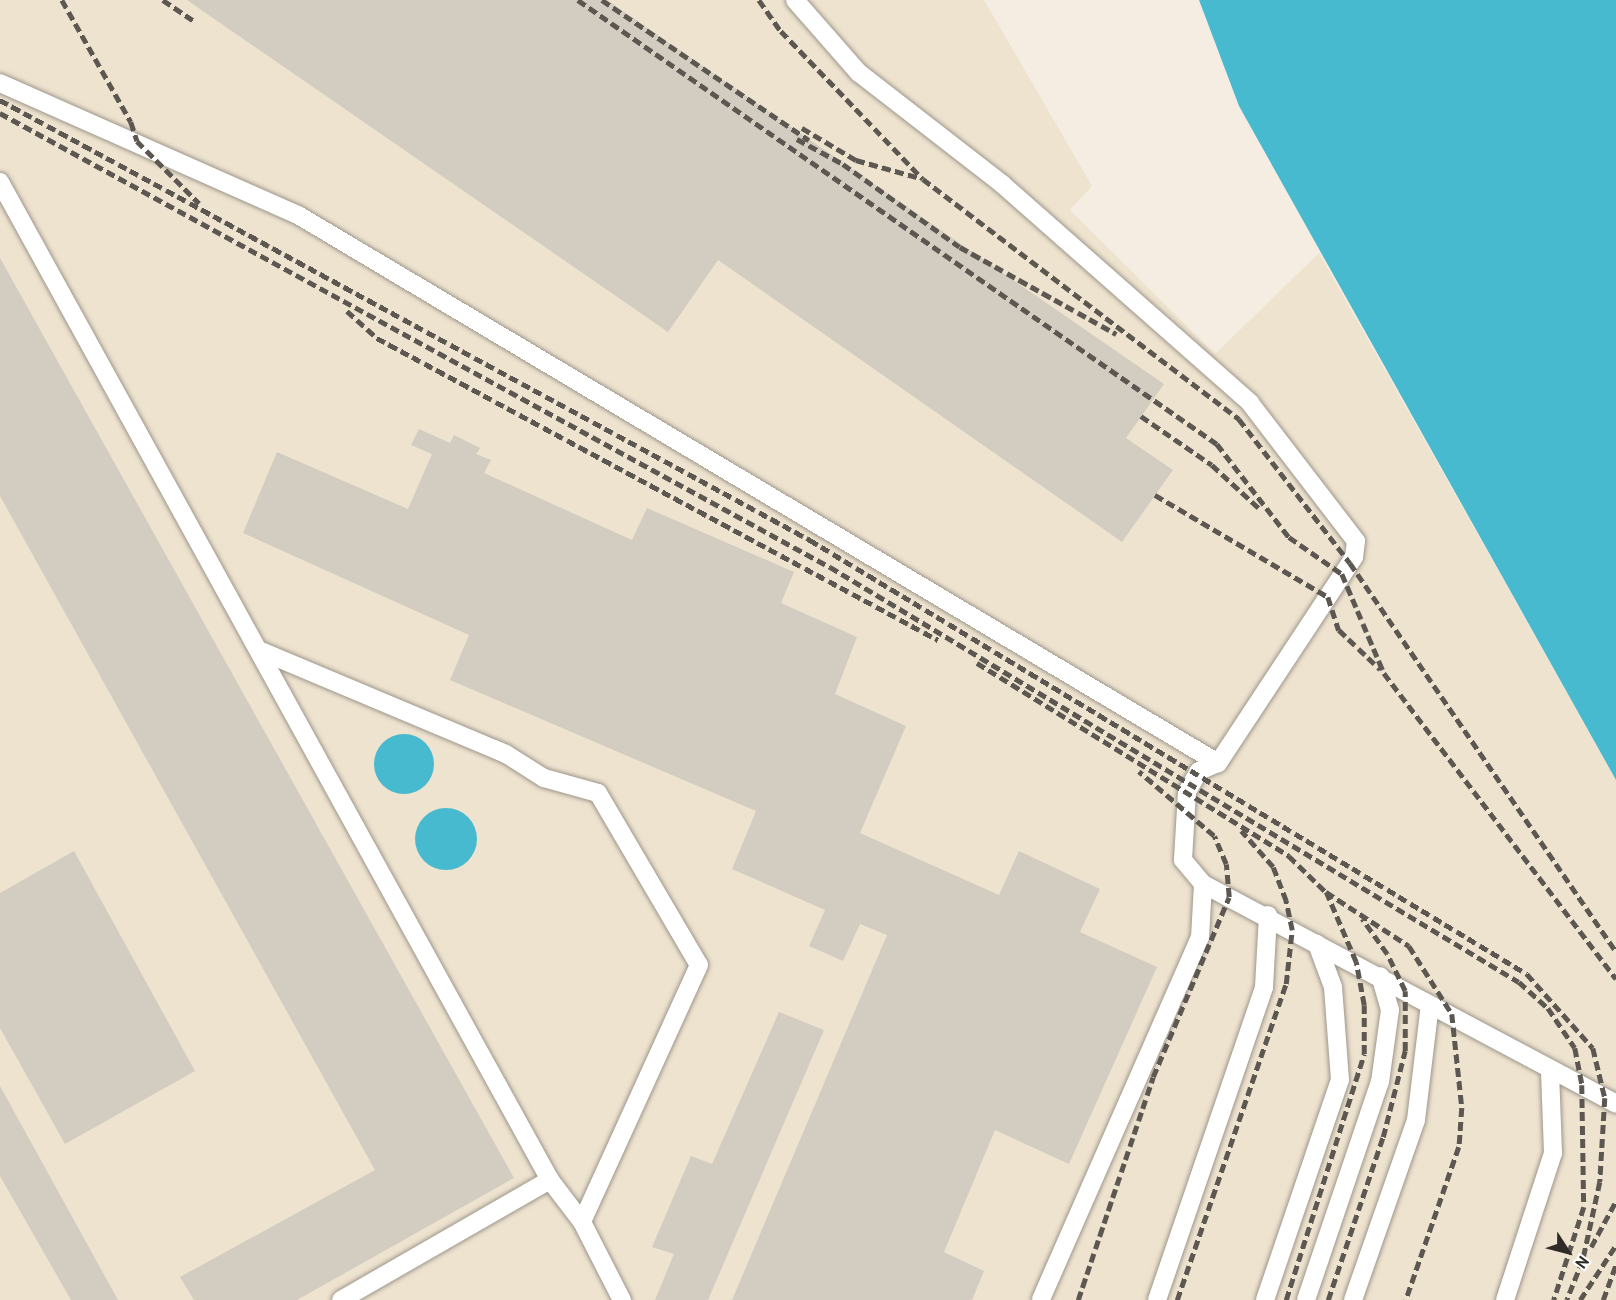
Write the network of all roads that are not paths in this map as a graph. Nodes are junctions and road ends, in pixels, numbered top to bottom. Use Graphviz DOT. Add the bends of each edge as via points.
graph roads {
  1 [pos="795,0"];
  2 [pos="0,83"];
  3 [pos="0,182"];
  4 [pos="261,651"];
  5 [pos="1218,763"];
  6 [pos="1203,884"];
  7 [pos="1268,915"];
  8 [pos="1317,944"];
  9 [pos="1380,976"];
  10 [pos="1431,1005"];
  11 [pos="1550,1071"];
  12 [pos="1616,1104"];
  13 [pos="550,1180"];
  14 [pos="582,1222"];
  15 [pos="341,1300"];
  16 [pos="622,1300"];
  17 [pos="1041,1300"];
  18 [pos="1157,1300"];
  19 [pos="1265,1300"];
  20 [pos="1306,1300"];
  21 [pos="1353,1300"];
  22 [pos="1505,1300"];
  1 -- 5 [label="street" via="859,73 1002,184 1250,403 1356,540 1354,557"];
  2 -- 5 [label="street" via="298,215"];
  3 -- 4 [label="street"];
  4 -- 13 [label="street"];
  4 -- 14 [label="street" via="506,754 544,778 598,793 699,965"];
  5 -- 6 [label="street" via="1199,771 1183,808 1183,860"];
  6 -- 7 [label="street"];
  6 -- 17 [label="street" via="1200,937"];
  7 -- 8 [label="street"];
  7 -- 18 [label="street" via="1264,987"];
  8 -- 9 [label="street"];
  8 -- 19 [label="street" via="1333,987 1340,1080"];
  9 -- 10 [label="street"];
  9 -- 20 [label="street" via="1390,1010 1380,1082"];
  10 -- 11 [label="street"];
  10 -- 21 [label="street" via="1416,1120"];
  11 -- 12 [label="street"];
  11 -- 22 [label="street" via="1553,1153"];
  13 -- 14 [label="street"];
  13 -- 15 [label="street"];
  14 -- 16 [label="street"];
}
